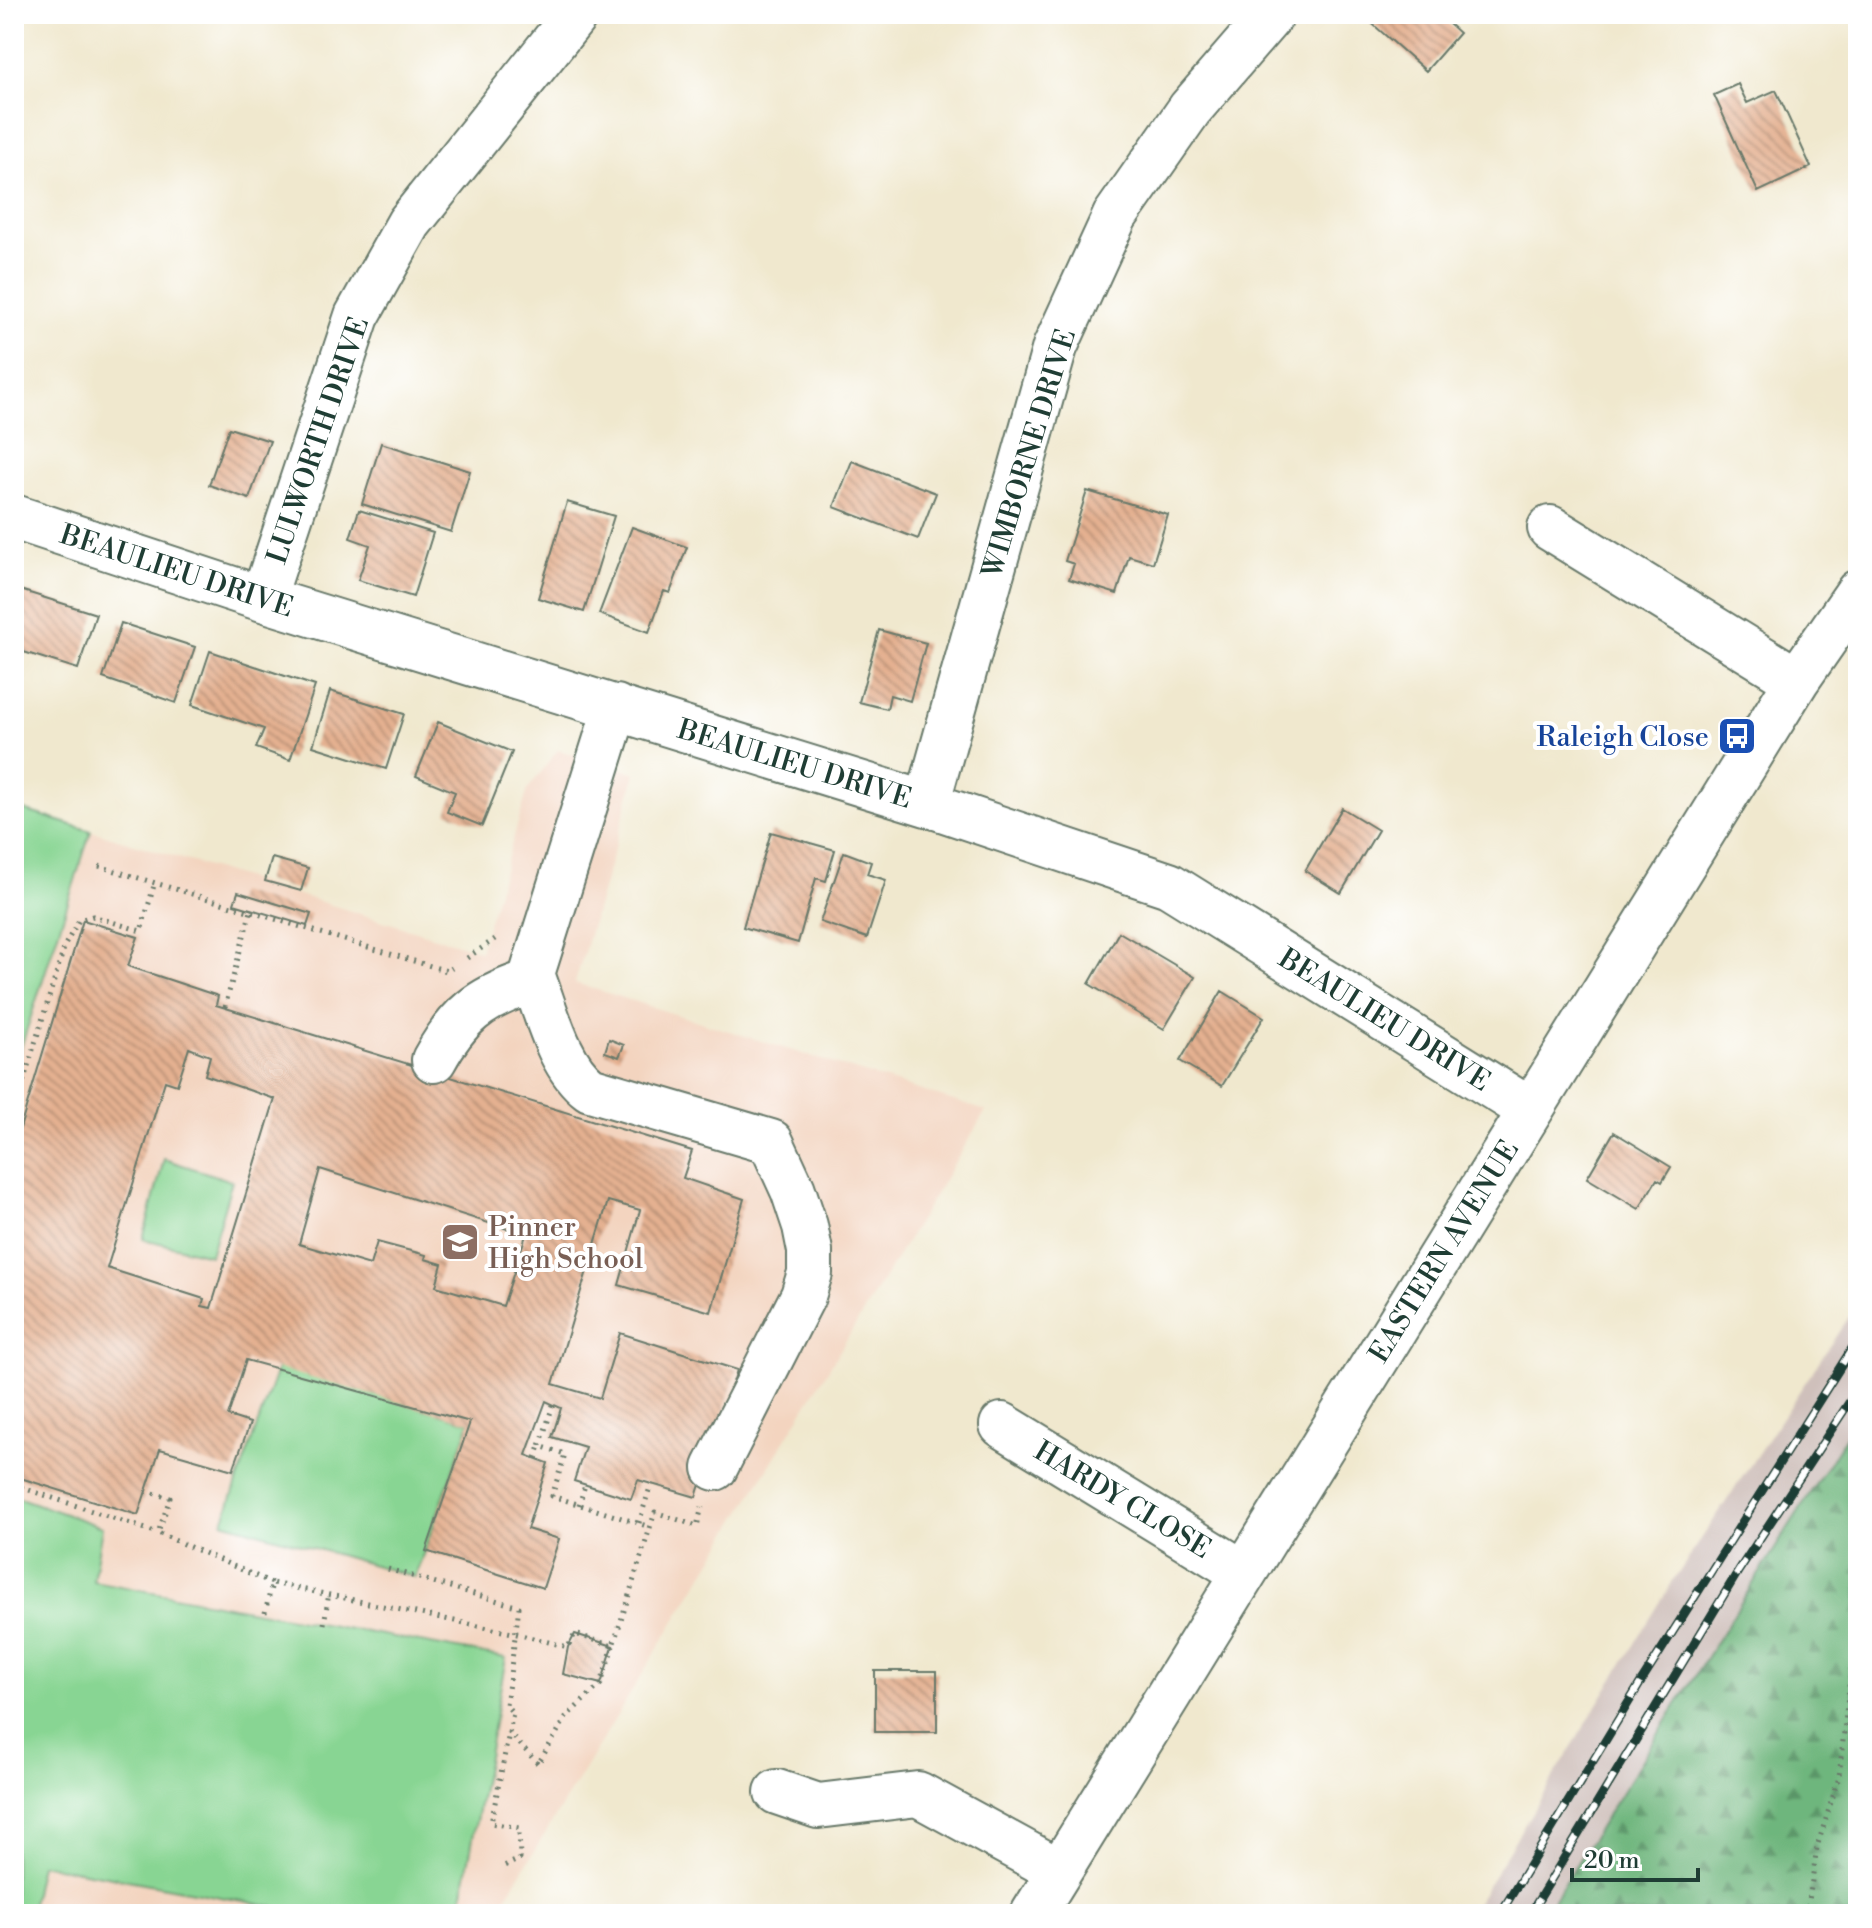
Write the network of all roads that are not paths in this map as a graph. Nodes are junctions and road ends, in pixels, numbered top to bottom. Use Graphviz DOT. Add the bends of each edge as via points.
graph roads {
  1 [pos="576,14"];
  2 [pos="1272,14"];
  3 [pos="14,517"];
  4 [pos="1550,528"];
  5 [pos="1858,592"];
  6 [pos="263,599"];
  7 [pos="1797,680"];
  8 [pos="616,707"];
  9 [pos="927,804"];
  10 [pos="532,974"];
  11 [pos="434,1060"];
  12 [pos="1530,1110"];
  13 [pos="1002,1425"];
  14 [pos="715,1468"];
  15 [pos="1244,1573"];
  16 [pos="777,1792"];
  17 [pos="1059,1871"];
  18 [pos="1033,1914"];
  1 -- 6 [label="street, LULWORTH DRIVE" via="409,223 357,316"];
  2 -- 9 [label="street, WIMBORNE DRIVE" via="1190,109 1115,216 1055,347"];
  3 -- 6 [label="street, BEAULIEU DRIVE"];
  4 -- 7 [label="street"];
  5 -- 7 [label="street, EASTERN AVENUE"];
  6 -- 8 [label="street, BEAULIEU DRIVE"];
  7 -- 12 [label="street, EASTERN AVENUE"];
  8 -- 9 [label="street, BEAULIEU DRIVE"];
  8 -- 10 [label="street"];
  9 -- 12 [label="street, BEAULIEU DRIVE" via="1169,885"];
  10 -- 11 [label="street" via="527,983 491,996 470,1011"];
  10 -- 14 [label="street" via="578,1080 590,1089 771,1142 793,1190 810,1251 806,1290"];
  12 -- 15 [label="street, EASTERN AVENUE"];
  13 -- 15 [label="street, HARDY CLOSE"];
  15 -- 17 [label="street, EASTERN AVENUE"];
  16 -- 17 [label="street" via="818,1806 918,1794"];
  17 -- 18 [label="street, EASTERN AVENUE"];
}
